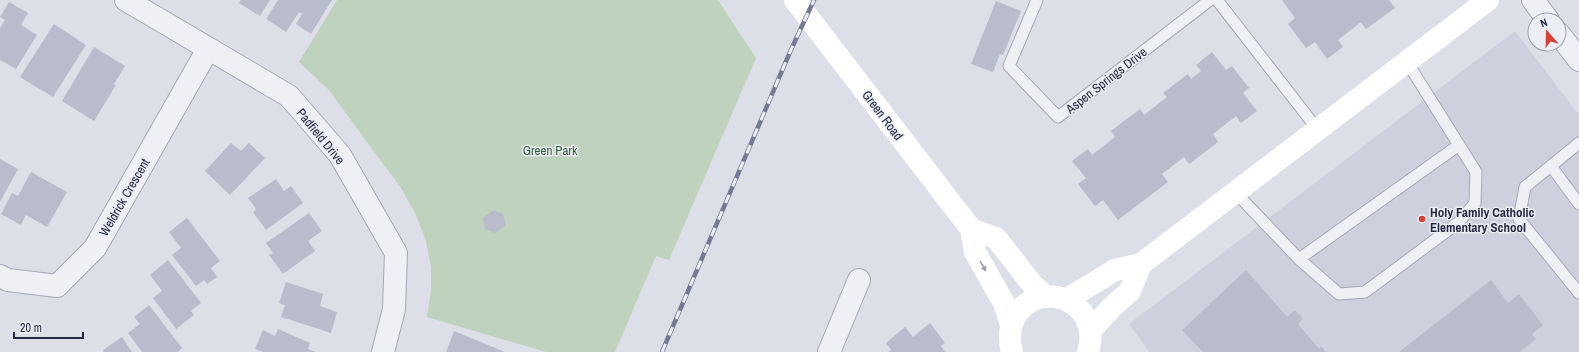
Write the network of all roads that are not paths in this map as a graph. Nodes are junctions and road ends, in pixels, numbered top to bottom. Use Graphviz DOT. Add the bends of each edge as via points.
graph roads {
  1 [pos="126,0"];
  2 [pos="795,0"];
  3 [pos="1037,0"];
  4 [pos="1210,0"];
  5 [pos="1217,0"];
  6 [pos="1488,0"];
  7 [pos="1533,0"];
  8 [pos="1542,12"];
  9 [pos="1567,44"];
  10 [pos="208,49"];
  11 [pos="1579,60"];
  12 [pos="1406,62"];
  13 [pos="1318,130"];
  14 [pos="1579,143"];
  15 [pos="1459,145"];
  16 [pos="1550,166"];
  17 [pos="1236,193"];
  18 [pos="1579,204"];
  19 [pos="971,230"];
  20 [pos="1299,259"];
  21 [pos="1141,264"];
  22 [pos="0,276"];
  23 [pos="859,280"];
  24 [pos="1579,293"];
  25 [pos="1056,298"];
  26 [pos="1011,324"];
  27 [pos="1091,330"];
  28 [pos="832,350"];
  29 [pos="382,352"];
  30 [pos="1012,352"];
  31 [pos="1088,352"];
  1 -- 10 [label="street, Padfield Drive"];
  2 -- 19 [label="street, Green Road"];
  3 -- 4 [label="lane, Aspen Springs Drive" via="1009,66 1058,117"];
  5 -- 13 [label="lane"];
  6 -- 12 [label="street"];
  7 -- 8 [label="street"];
  9 -- 11 [label="street"];
  10 -- 22 [label="street, Weldrick Crescent" via="95,248 57,286 8,280"];
  10 -- 29 [label="street, Padfield Drive" via="289,96 340,155 393,246 396,253 394,309"];
  12 -- 13 [label="street"];
  12 -- 15 [label="lane"];
  13 -- 17 [label="street"];
  14 -- 16 [label="lane"];
  15 -- 20 [label="lane"];
  15 -- 20 [label="lane" via="1476,172 1475,203 1459,222 1365,292 1339,294"];
  16 -- 18 [label="lane"];
  16 -- 24 [label="lane" via="1525,187 1519,219"];
  17 -- 20 [label="lane"];
  17 -- 21 [label="street"];
  19 -- 25 [label="street" via="996,238 1032,284"];
  19 -- 26 [label="street, Green Road, one-way" via="975,252 1004,302"];
  21 -- 25 [label="street" via="1115,270"];
  21 -- 27 [label="street" via="1130,291"];
  23 -- 28 [label="street"];
  25 -- 26 [label="street" via="1035,300 1024,306"];
  25 -- 27 [label="street" via="1080,309"];
  26 -- 30 [label="street, Green Road"];
  27 -- 31 [label="street"];
}
